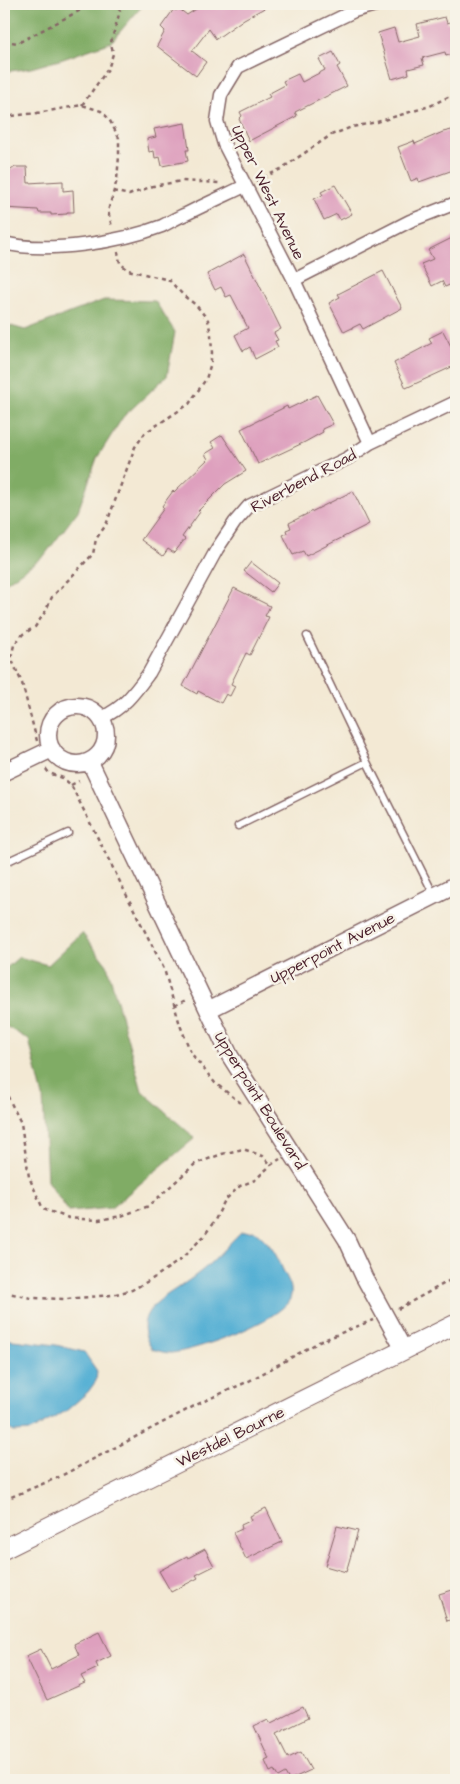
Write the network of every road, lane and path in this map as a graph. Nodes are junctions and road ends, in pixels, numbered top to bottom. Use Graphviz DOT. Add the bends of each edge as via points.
graph roads {
  1 [pos="92,4"];
  2 [pos="117,4"];
  3 [pos="379,4"];
  4 [pos="4,41"];
  5 [pos="456,93"];
  6 [pos="82,105"];
  7 [pos="4,117"];
  8 [pos="245,186"];
  9 [pos="114,191"];
  10 [pos="456,204"];
  11 [pos="116,239"];
  12 [pos="4,243"];
  13 [pos="294,280"];
  14 [pos="456,402"];
  15 [pos="370,443"];
  16 [pos="307,636"];
  17 [pos="101,718"];
  18 [pos="46,751"];
  19 [pos="90,762"];
  20 [pos="367,762"];
  21 [pos="4,772"];
  22 [pos="79,781"];
  23 [pos="71,785"];
  24 [pos="238,826"];
  25 [pos="68,833"];
  26 [pos="4,864"];
  27 [pos="456,885"];
  28 [pos="435,896"];
  29 [pos="194,997"];
  30 [pos="174,1006"];
  31 [pos="208,1010"];
  32 [pos="4,1089"];
  33 [pos="292,1152"];
  34 [pos="271,1165"];
  35 [pos="456,1277"];
  36 [pos="4,1292"];
  37 [pos="385,1316"];
  38 [pos="456,1324"];
  39 [pos="404,1350"];
  40 [pos="4,1500"];
  41 [pos="4,1549"];
  1 -- 4 [label="path" via="18,43"];
  2 -- 6 [label="path" via="120,11 111,42 113,54 108,69"];
  3 -- 8 [label="street, Upper West Avenue" via="354,11 238,68 220,95 217,122"];
  5 -- 8 [label="path" via="430,106 331,135 281,169"];
  6 -- 7 [label="path"];
  6 -- 9 [label="path" via="102,111 119,138"];
  8 -- 9 [label="path" via="182,181 129,194"];
  8 -- 11 [label="street" via="164,225"];
  8 -- 13 [label="street, Upper West Avenue"];
  9 -- 11 [label="path" via="108,210"];
  10 -- 13 [label="street" via="410,221"];
  11 -- 12 [label="street" via="46,248"];
  11 -- 18 [label="path" via="120,263 128,270 169,280 196,305 208,320 212,353 206,378 189,404 145,433 135,447 106,525 96,539 93,554 52,597 35,627 14,644 11,658"];
  13 -- 15 [label="street, Upper West Avenue"];
  14 -- 15 [label="street, Riverbend Road"];
  15 -- 17 [label="street, Riverbend Road" via="348,458 249,506 217,549 139,687 119,709"];
  16 -- 20 [label="lane"];
  17 -- 18 [label="street" via="85,706 72,706 60,711 48,729"];
  17 -- 19 [label="street" via="106,728 106,744"];
  18 -- 19 [label="street" via="66,762"];
  18 -- 21 [label="street"];
  19 -- 31 [label="street, Upperpoint Boulevard"];
  20 -- 24 [label="lane"];
  20 -- 28 [label="lane"];
  22 -- 23 [label="path"];
  25 -- 26 [label="lane"];
  27 -- 28 [label="street, Upperpoint Avenue"];
  28 -- 31 [label="street, Upperpoint Avenue"];
  29 -- 30 [label="path"];
  31 -- 33 [label="street, Upperpoint Boulevard" via="230,1056"];
  32 -- 34 [label="path" via="21,1123 29,1177 43,1209 69,1218 99,1220 149,1206 195,1164 243,1149 263,1156"];
  33 -- 34 [label="path"];
  33 -- 37 [label="street, Upperpoint Boulevard" via="347,1240"];
  34 -- 36 [label="path" via="224,1200 204,1236 180,1260 132,1290 66,1299 32,1298"];
  35 -- 37 [label="path"];
  37 -- 39 [label="street, Upperpoint Boulevard"];
  37 -- 40 [label="path" via="319,1342 58,1477"];
  38 -- 39 [label="main road, Westdel Bourne"];
  39 -- 41 [label="main road, Westdel Bourne"];
}
